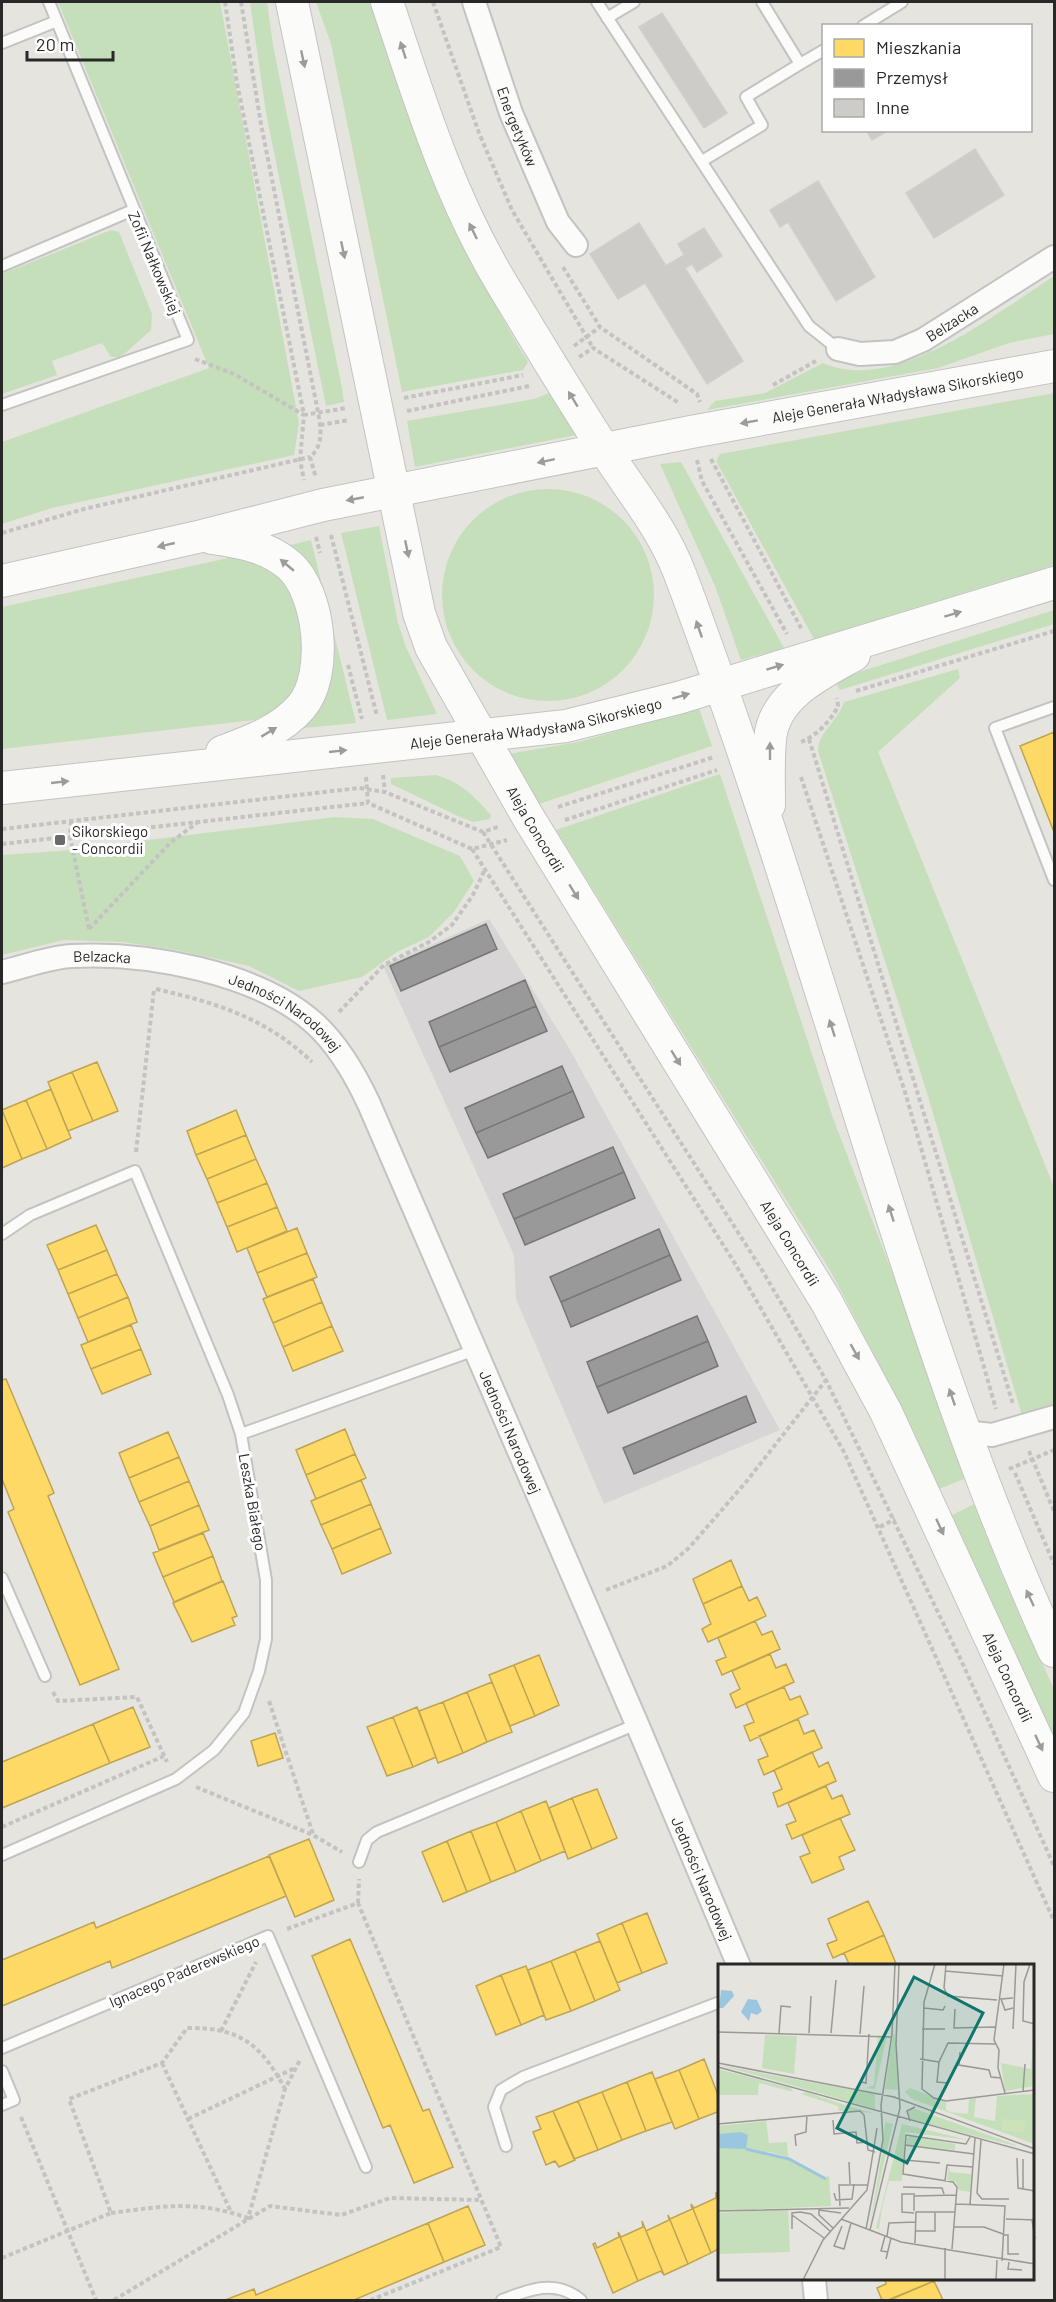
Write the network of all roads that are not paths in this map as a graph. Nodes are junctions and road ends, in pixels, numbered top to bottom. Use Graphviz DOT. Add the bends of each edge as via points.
graph roads {
  1 [pos="49,2"];
  2 [pos="292,2"];
  3 [pos="387,2"];
  4 [pos="474,2"];
  5 [pos="597,2"];
  6 [pos="634,2"];
  7 [pos="762,2"];
  8 [pos="902,2"];
  9 [pos="607,18"];
  10 [pos="57,21"];
  11 [pos="866,24"];
  12 [pos="2,43"];
  13 [pos="822,51"];
  14 [pos="801,64"];
  15 [pos="702,161"];
  16 [pos="133,210"];
  17 [pos="567,252"];
  18 [pos="1054,257"];
  19 [pos="2,266"];
  20 [pos="838,349"];
  21 [pos="1054,366"];
  22 [pos="2,405"];
  23 [pos="603,448"];
  24 [pos="395,491"];
  25 [pos="202,536"];
  26 [pos="2,581"];
  27 [pos="1054,583"];
  28 [pos="818,672"];
  29 [pos="719,685"];
  30 [pos="1054,707"];
  31 [pos="480,734"];
  32 [pos="176,768"];
  33 [pos="2,788"];
  34 [pos="769,830"];
  35 [pos="1054,880"];
  36 [pos="204,970"];
  37 [pos="2,972"];
  38 [pos="2,1233"];
  39 [pos="475,1350"];
  40 [pos="1054,1417"];
  41 [pos="964,1432"];
  42 [pos="241,1434"];
  43 [pos="2,1578"];
  44 [pos="1054,1651"];
  45 [pos="45,1676"];
  46 [pos="637,1724"];
  47 [pos="1054,1776"];
  48 [pos="2,1855"];
  49 [pos="359,1862"];
  50 [pos="737,1964"];
  51 [pos="718,2003"];
  52 [pos="2,2048"];
  53 [pos="2,2071"];
  54 [pos="2,2105"];
  55 [pos="506,2146"];
  56 [pos="366,2168"];
  57 [pos="814,2281"];
  58 [pos="502,2301"];
  59 [pos="581,2301"];
  60 [pos="816,2301"];
  1 -- 10 [label="lane, Zofii Nałkowskiej"];
  2 -- 24 [label="street, Aleja Concordii, one-way"];
  23 -- 3 [label="street, one-way" via="502,284 465,214 430,134"];
  4 -- 17 [label="street, Energetyków" via="511,112"];
  5 -- 9 [label="lane"];
  6 -- 9 [label="lane"];
  7 -- 14 [label="lane"];
  8 -- 11 [label="lane"];
  9 -- 15 [label="lane"];
  10 -- 12 [label="lane"];
  10 -- 16 [label="lane, Zofii Nałkowskiej"];
  13 -- 14 [label="lane"];
  14 -- 15 [label="lane" via="746,97 762,125"];
  15 -- 20 [label="lane" via="809,326"];
  16 -- 19 [label="lane"];
  16 -- 22 [label="lane, Zofii Nałkowskiej" via="189,340"];
  18 -- 20 [label="street, Belzacka" via="923,339 895,352 861,354"];
  21 -- 23 [label="street, Aleje Generała Władysława Sikorskiego, one-way"];
  23 -- 24 [label="street, Aleje Generała Władysława Sikorskiego, one-way"];
  29 -- 23 [label="street, one-way" via="670,551"];
  24 -- 25 [label="street, Aleje Generała Władysława Sikorskiego, one-way"];
  24 -- 31 [label="street, Aleja Concordii, one-way" via="425,633"];
  25 -- 26 [label="street, Aleje Generała Władysława Sikorskiego, one-way"];
  32 -- 25 [label="street, one-way" via="257,739 281,725 308,698 318,670 314,623 306,591 295,572 276,556 244,542"];
  28 -- 27 [label="street, one-way" via="897,632"];
  29 -- 28 [label="street, Aleje Generała Władysława Sikorskiego, one-way"];
  34 -- 28 [label="street, one-way" via="770,739 781,709"];
  31 -- 29 [label="street, Aleje Generała Władysława Sikorskiego, one-way" via="566,726"];
  29 -- 34 [label="street"];
  30 -- 35 [label="lane" via="995,728"];
  32 -- 31 [label="street, Aleje Generała Władysława Sikorskiego, one-way"];
  31 -- 47 [label="street, Aleja Concordii, one-way" via="870,1379"];
  33 -- 32 [label="street, Aleje Generała Władysława Sikorskiego, one-way"];
  41 -- 34 [label="street, one-way"];
  36 -- 37 [label="street, Belzacka" via="146,958 71,956"];
  36 -- 39 [label="street, Jedności Narodowej" via="275,995 315,1024 345,1060 369,1104"];
  38 -- 42 [label="lane, Leszka Białego" via="30,1215 135,1171"];
  39 -- 42 [label="lane"];
  39 -- 46 [label="street, Jedności Narodowej"];
  40 -- 41 [label="street" via="981,1436"];
  44 -- 41 [label="street, one-way"];
  42 -- 48 [label="lane, Leszka Białego" via="266,1580 266,1639 244,1713 214,1750 176,1779"];
  43 -- 45 [label="lane"];
  46 -- 49 [label="lane" via="377,1832 367,1839"];
  46 -- 50 [label="street, Jedności Narodowej"];
  51 -- 55 [label="lane" via="523,2077 501,2090 494,2107"];
  52 -- 56 [label="lane, Ignacego Paderewskiego" via="268,1936"];
  53 -- 54 [label="lane" via="14,2100"];
  57 -- 60 [label="street"];
  58 -- 59 [label="lane" via="533,2288 570,2291"];
}
